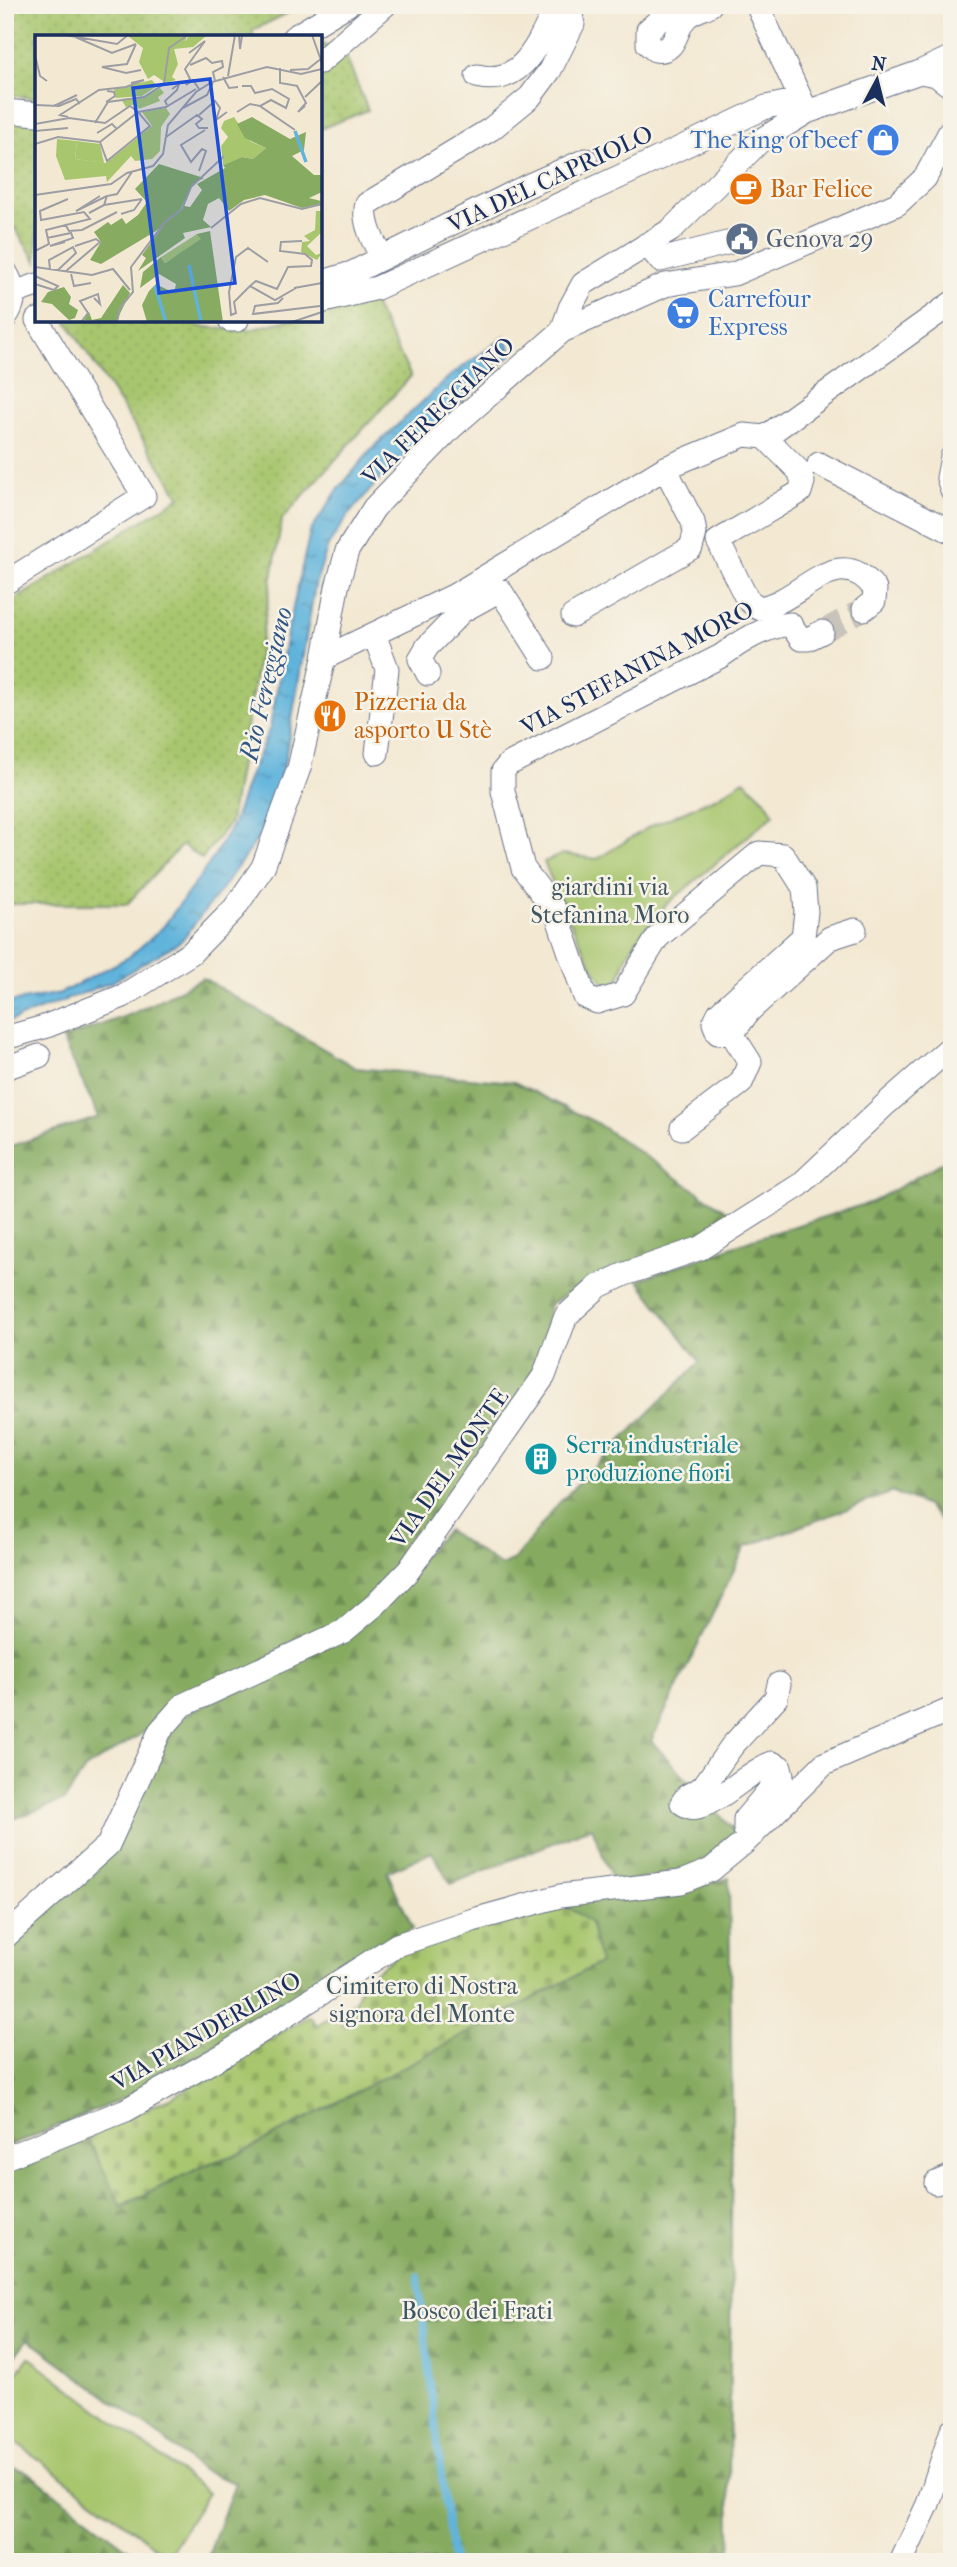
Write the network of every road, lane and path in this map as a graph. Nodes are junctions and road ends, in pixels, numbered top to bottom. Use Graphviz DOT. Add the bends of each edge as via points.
graph roads {
  1 [pos="347,5"];
  2 [pos="385,5"];
  3 [pos="677,5"];
  4 [pos="709,5"];
  5 [pos="757,5"];
  6 [pos="297,35"];
  7 [pos="952,57"];
  8 [pos="322,60"];
  9 [pos="920,72"];
  10 [pos="477,76"];
  11 [pos="952,86"];
  12 [pos="804,106"];
  13 [pos="5,111"];
  14 [pos="35,114"];
  15 [pos="952,128"];
  16 [pos="586,160"];
  17 [pos="727,243"];
  18 [pos="647,244"];
  19 [pos="384,257"];
  20 [pos="617,263"];
  21 [pos="5,271"];
  22 [pos="322,282"];
  23 [pos="643,295"];
  24 [pos="322,302"];
  25 [pos="952,303"];
  26 [pos="26,306"];
  27 [pos="36,322"];
  28 [pos="562,331"];
  29 [pos="765,437"];
  30 [pos="952,457"];
  31 [pos="819,464"];
  32 [pos="664,468"];
  33 [pos="952,490"];
  34 [pos="952,532"];
  35 [pos="5,583"];
  36 [pos="458,603"];
  37 [pos="864,609"];
  38 [pos="573,616"];
  39 [pos="822,632"];
  40 [pos="374,634"];
  41 [pos="324,658"];
  42 [pos="543,659"];
  43 [pos="428,674"];
  44 [pos="377,753"];
  45 [pos="855,930"];
  46 [pos="732,1034"];
  47 [pos="5,1038"];
  48 [pos="952,1046"];
  49 [pos="39,1056"];
  50 [pos="5,1068"];
  51 [pos="682,1128"];
  52 [pos="779,1684"];
  53 [pos="952,1709"];
  54 [pos="750,1838"];
  55 [pos="5,1937"];
  56 [pos="5,2158"];
  57 [pos="952,2430"];
  58 [pos="901,2562"];
  1 -- 6 [label="street"];
  2 -- 8 [label="street"];
  3 -- 4 [label="street" via="648,30 647,39 655,50 669,49 688,16"];
  5 -- 12 [label="street"];
  7 -- 9 [label="street, VIA FEREGGIANO"];
  9 -- 11 [label="street" via="936,75"];
  9 -- 12 [label="street, VIA FEREGGIANO"];
  10 -- 19 [label="street" via="490,80 513,72 529,59 553,13 571,15 573,24 550,70 530,97 491,128 368,204 365,212"];
  12 -- 18 [label="street, VIA FEREGGIANO" via="761,140 671,230"];
  12 -- 24 [label="street, VIA DEL CAPRIOLO" via="766,107 377,288"];
  13 -- 14 [label="street"];
  15 -- 23 [label="street" via="925,178 897,204 734,274 665,285"];
  16 -- 19 [label="street, VIA DEL CAPRIOLO"];
  17 -- 18 [label="street" via="660,260"];
  18 -- 20 [label="street, VIA FEREGGIANO"];
  19 -- 22 [label="street, VIA DEL CAPRIOLO"];
  20 -- 23 [label="street" via="631,290"];
  20 -- 28 [label="street, VIA FEREGGIANO" via="583,284"];
  21 -- 26 [label="street"];
  23 -- 28 [label="street"];
  25 -- 29 [label="street"];
  27 -- 35 [label="street" via="144,496"];
  28 -- 41 [label="street, VIA FEREGGIANO" via="452,427 374,508 347,551"];
  29 -- 32 [label="street" via="744,435"];
  29 -- 37 [label="street, VIA STEFANINA MORO" via="799,471 803,482 800,492 718,541 747,599 758,608 771,607 832,570 851,570 866,577 875,589 874,601"];
  30 -- 33 [label="street" via="948,478"];
  31 -- 34 [label="street"];
  32 -- 36 [label="street"];
  32 -- 38 [label="street" via="693,522 691,548"];
  36 -- 40 [label="street"];
  36 -- 42 [label="street" via="500,590"];
  36 -- 43 [label="street" via="420,659"];
  39 -- 46 [label="street, VIA STEFANINA MORO" via="801,639 790,624 772,626 503,771 503,791 523,868 556,912 585,997 597,1002 623,994 657,938 759,853 782,855 804,888 803,937 719,1013 714,1023 718,1033"];
  40 -- 41 [label="street"];
  40 -- 44 [label="street" via="387,669"];
  41 -- 47 [label="street, VIA FEREGGIANO" via="299,768 263,867 234,909 191,953 123,996"];
  45 -- 46 [label="street" via="830,938 749,1011"];
  46 -- 51 [label="street, VIA STEFANINA MORO" via="750,1062 741,1083"];
  48 -- 55 [label="street, VIA DEL MONTE" via="800,1185 701,1248 599,1286 566,1315 544,1376 410,1570 344,1631 183,1705 160,1731 108,1845"];
  49 -- 50 [label="street"];
  52 -- 54 [label="street" via="775,1698 703,1787 682,1803 698,1807 763,1767 772,1763 780,1767 782,1774 745,1819"];
  53 -- 54 [label="street, VIA PIANDERLINO" via="824,1765"];
  54 -- 56 [label="street, VIA PIANDERLINO" via="711,1870 681,1882 560,1896 397,1945 228,2053 126,2110"];
  57 -- 58 [label="street" via="928,2504"];
}
